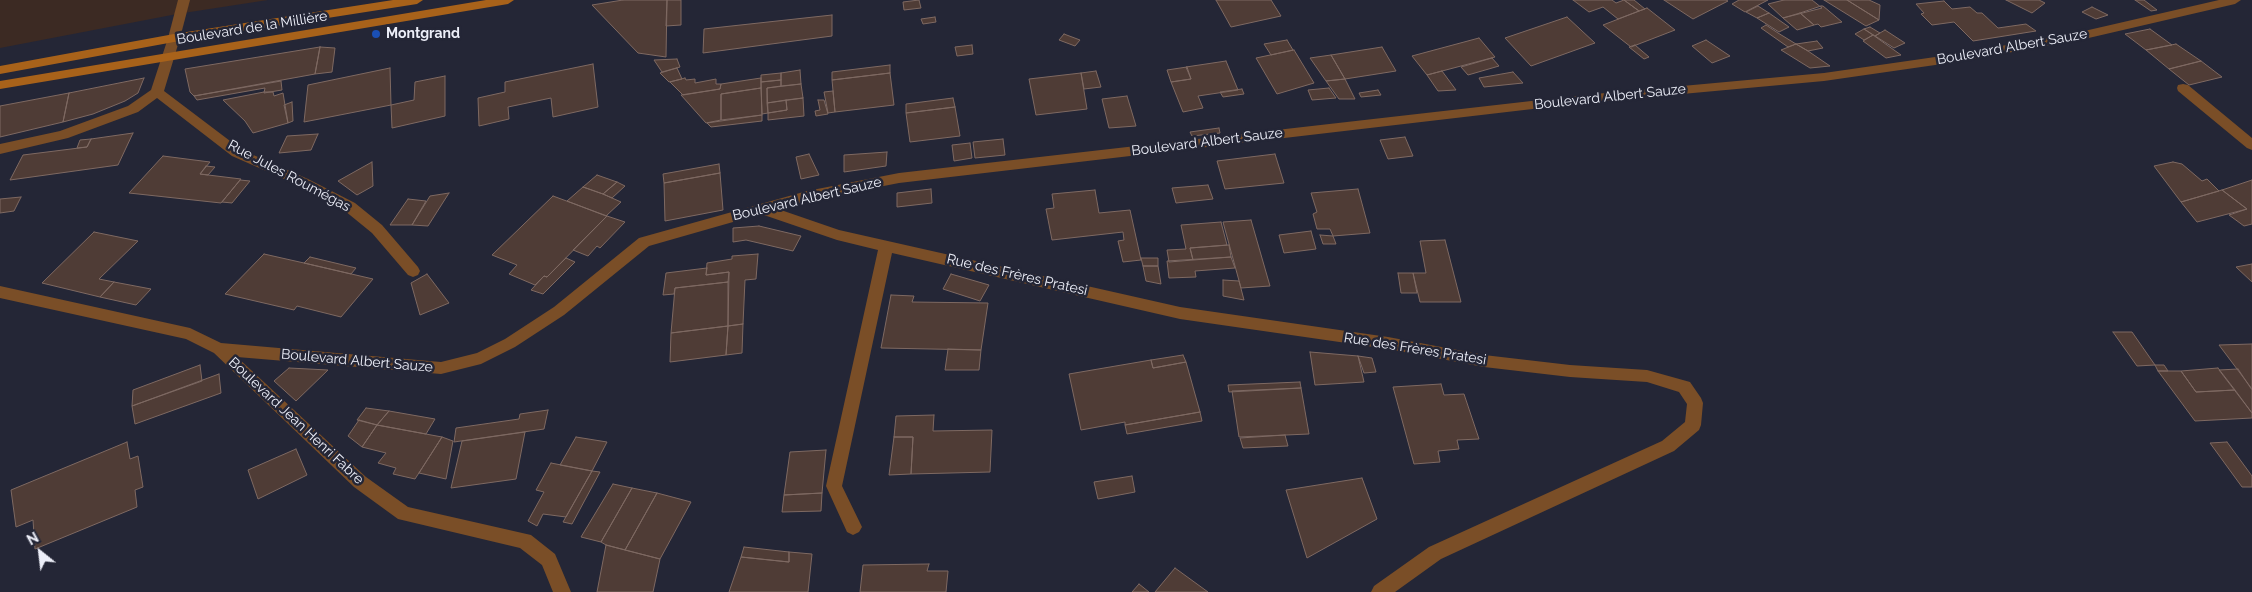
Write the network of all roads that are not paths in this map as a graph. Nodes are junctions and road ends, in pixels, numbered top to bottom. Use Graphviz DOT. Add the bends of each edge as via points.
graph roads {
  1 [pos="184,0"];
  2 [pos="416,0"];
  3 [pos="508,0"];
  4 [pos="2235,0"];
  5 [pos="174,38"];
  6 [pos="166,57"];
  7 [pos="0,70"];
  8 [pos="0,86"];
  9 [pos="2183,88"];
  10 [pos="157,92"];
  11 [pos="2252,145"];
  12 [pos="0,149"];
  13 [pos="761,208"];
  14 [pos="886,246"];
  15 [pos="413,271"];
  16 [pos="0,292"];
  17 [pos="219,349"];
  18 [pos="853,527"];
  19 [pos="562,592"];
  20 [pos="1380,592"];
  1 -- 5 [label="street"];
  2 -- 5 [label="main road, Boulevard de la Millière"];
  3 -- 6 [label="main road, Boulevard de la Millière"];
  4 -- 13 [label="street, Boulevard Albert Sauze" via="2080,36 1824,77 1584,98 900,178"];
  5 -- 6 [label="street"];
  5 -- 7 [label="main road, Boulevard de la Millière"];
  6 -- 8 [label="main road, Boulevard de la Millière"];
  6 -- 10 [label="street"];
  9 -- 11 [label="street"];
  10 -- 12 [label="street" via="133,109 63,135"];
  10 -- 15 [label="street, Rue Jules Roumégas" via="237,153 350,207 378,229"];
  13 -- 14 [label="street, Rue des Frères Pratesi" via="837,234"];
  13 -- 17 [label="street, Boulevard Albert Sauze" via="644,242 559,311 481,358 441,368"];
  14 -- 18 [label="street" via="834,486"];
  14 -- 20 [label="street, Rue des Frères Pratesi" via="1180,312 1484,361 1647,376 1684,387 1695,403 1692,425 1668,446 1435,553"];
  16 -- 17 [label="street, Boulevard Jean Henri Fabre" via="190,334"];
  17 -- 19 [label="street, Boulevard Jean Henri Fabre" via="360,482 404,514 525,541 549,560"];
}
